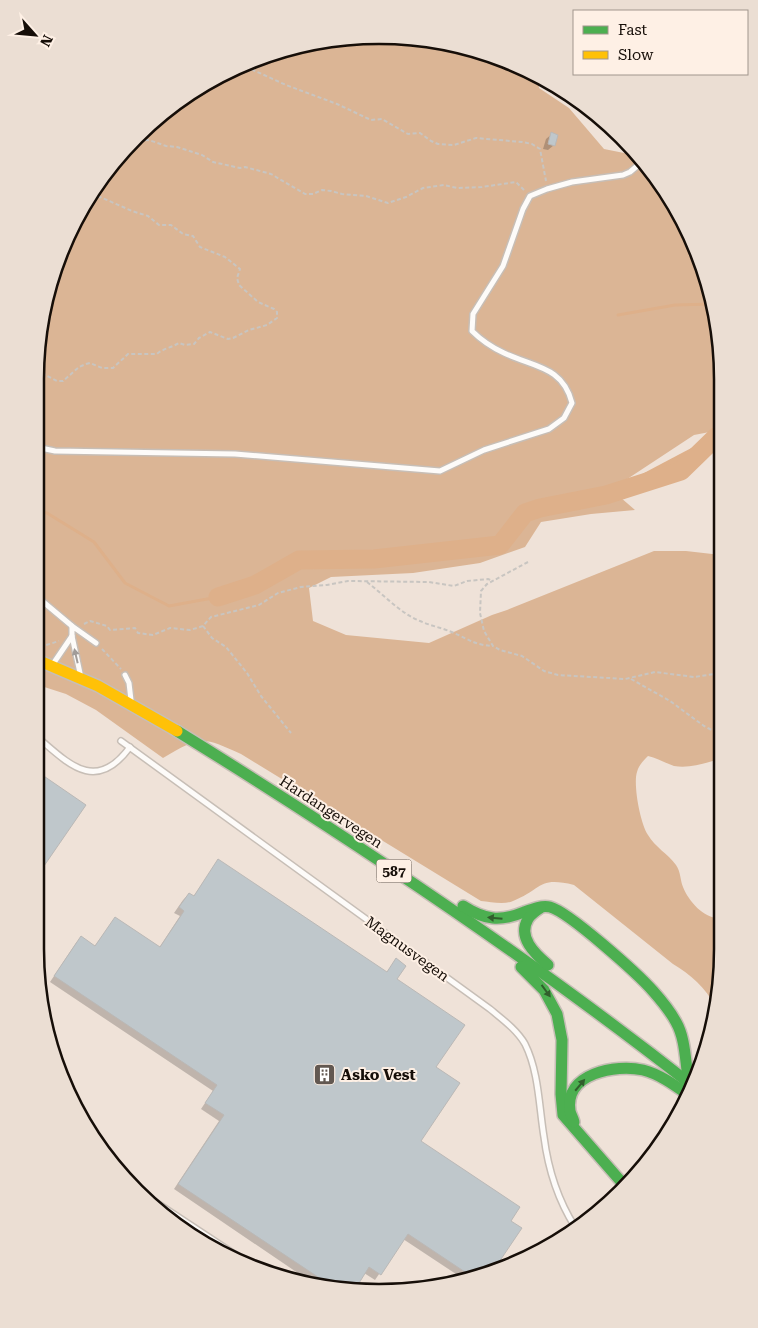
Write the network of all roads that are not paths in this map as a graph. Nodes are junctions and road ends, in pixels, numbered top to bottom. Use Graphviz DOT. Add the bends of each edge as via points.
graph roads {
  1 [pos="637,165"];
  2 [pos="44,449"];
  3 [pos="44,603"];
  4 [pos="72,626"];
  5 [pos="72,636"];
  6 [pos="96,643"];
  7 [pos="44,660"];
  8 [pos="52,665"];
  9 [pos="125,675"];
  10 [pos="81,676"];
  11 [pos="131,703"];
  12 [pos="121,741"];
  13 [pos="44,742"];
  14 [pos="130,747"];
  15 [pos="333,831"];
  16 [pos="384,864"];
  17 [pos="541,907"];
  18 [pos="636,1041"];
  19 [pos="687,1070"];
  20 [pos="687,1082"];
  21 [pos="682,1092"];
  22 [pos="576,1130"];
  23 [pos="620,1181"];
  24 [pos="177,1216"];
  25 [pos="573,1222"];
  26 [pos="207,1237"];
  1 -- 2 [label="lane" via="623,175 572,182 530,196 503,266 473,314 472,331 485,344 540,366 559,377 569,391 572,403 564,418 550,429 484,450 440,471 235,454"];
  3 -- 4 [label="lane"];
  4 -- 5 [label="lane"];
  4 -- 6 [label="lane"];
  5 -- 8 [label="lane"];
  10 -- 5 [label="lane, one-way"];
  7 -- 8 [label="main road, Hardangervegen / 587"];
  8 -- 10 [label="main road, Hardangervegen / 587"];
  9 -- 11 [label="lane" via="130,683"];
  10 -- 11 [label="main road, Hardangervegen / 587"];
  11 -- 15 [label="main road, Hardangervegen / 587"];
  12 -- 14 [label="lane, Magnusvegen"];
  13 -- 14 [label="lane" via="73,766 90,772 114,764"];
  14 -- 25 [label="lane, Magnusvegen" via="490,1009 513,1030 529,1052 550,1169"];
  15 -- 16 [label="main road, Hardangervegen / 587"];
  17 -- 15 [label="main road, 587, one-way" via="532,907 501,919 479,915 386,856"];
  16 -- 18 [label="main road, Hardangervegen / 587" via="515,951"];
  16 -- 22 [label="main road, 587, one-way" via="418,896 511,959 546,990 556,1008 562,1030 563,1114"];
  17 -- 18 [label="main road, 587" via="527,920 525,937 529,946 538,957 619,1018"];
  17 -- 19 [label="main road" via="552,908 569,918 662,1002 677,1024"];
  18 -- 20 [label="main road, Hardangervegen / 587"];
  22 -- 21 [label="main road, 587, one-way" via="570,1110 575,1090 584,1079 603,1070 619,1067 642,1069 662,1077"];
  22 -- 23 [label="main road, 587"];
  24 -- 26 [label="lane"];
}
